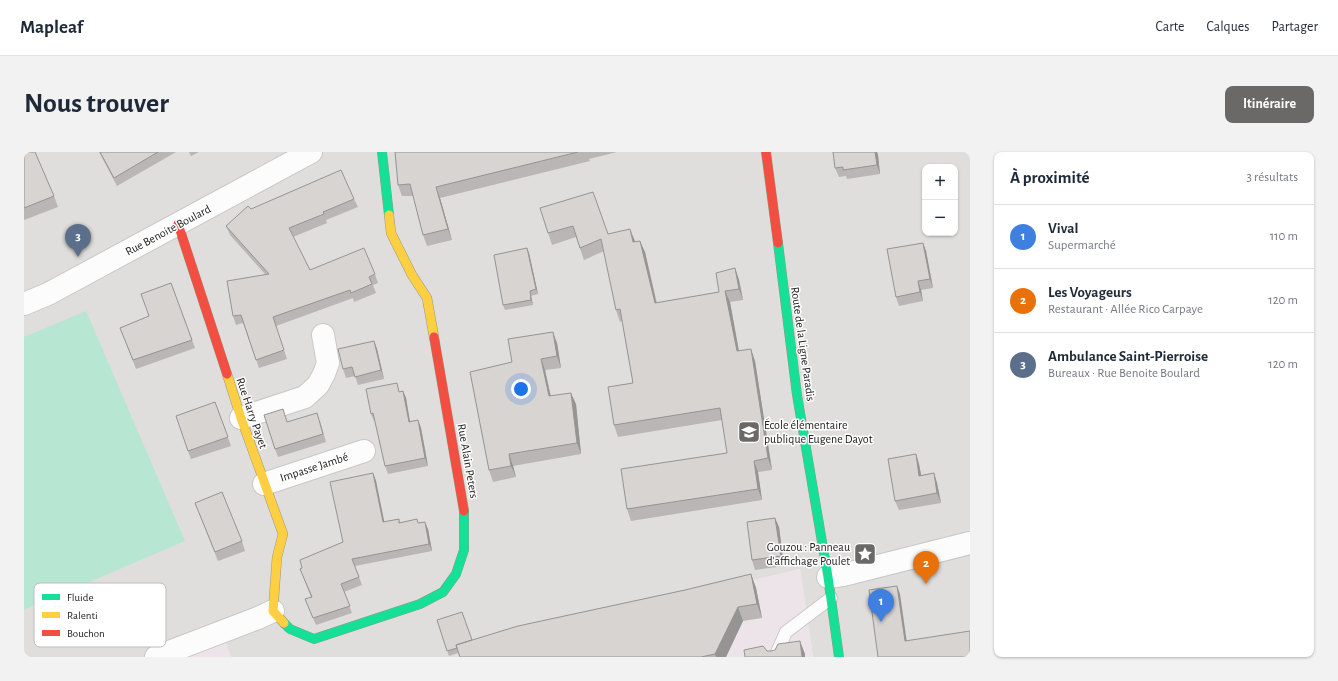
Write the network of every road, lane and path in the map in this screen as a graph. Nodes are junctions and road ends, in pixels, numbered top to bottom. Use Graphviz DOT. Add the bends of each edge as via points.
graph roads {
  1 [pos="311,152"];
  2 [pos="382,152"];
  3 [pos="766,152"];
  4 [pos="178,224"];
  5 [pos="24,304"];
  6 [pos="324,335"];
  7 [pos="241,418"];
  8 [pos="364,451"];
  9 [pos="264,484"];
  10 [pos="970,543"];
  11 [pos="830,588"];
  12 [pos="273,611"];
  13 [pos="156,657"];
  14 [pos="775,657"];
  15 [pos="839,657"];
  1 -- 4 [label="street, Rue Benoite Boulard"];
  2 -- 12 [label="street, Rue Alain Peters" via="391,233 427,298 465,516 464,550 456,574 443,592 420,604 314,639 290,629"];
  3 -- 11 [label="street, Route de la Ligne Paradis" via="797,395"];
  4 -- 5 [label="street, Rue Benoite Boulard" via="48,294"];
  4 -- 7 [label="street, Rue Harry Payet"];
  6 -- 7 [label="street" via="328,363 318,385 305,397"];
  7 -- 9 [label="street, Rue Harry Payet"];
  8 -- 9 [label="street, Impasse Jambé"];
  9 -- 12 [label="street, Rue Harry Payet" via="283,534 276,565"];
  10 -- 11 [label="street" via="843,575"];
  11 -- 14 [label="lane" via="786,632"];
  11 -- 15 [label="street, Route de la Ligne Paradis"];
  12 -- 13 [label="street"];
}
